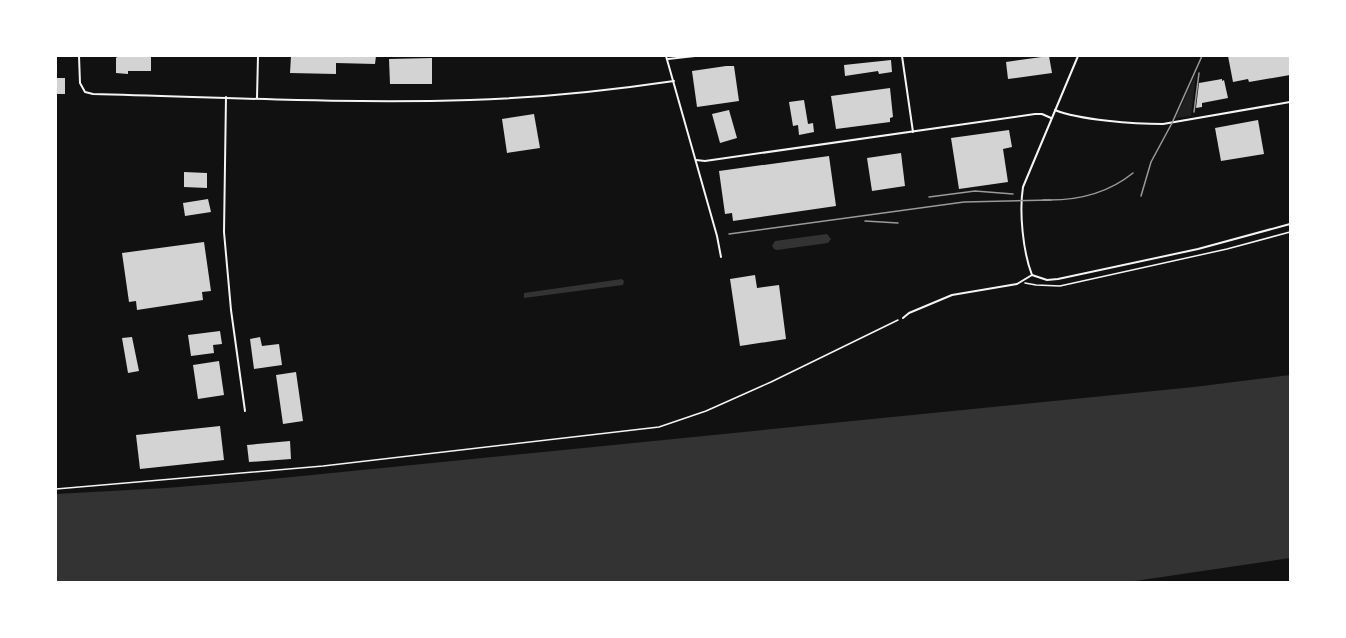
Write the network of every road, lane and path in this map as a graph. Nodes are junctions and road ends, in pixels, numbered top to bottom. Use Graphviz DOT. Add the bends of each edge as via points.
graph roads {
  1 [pos="79,56"];
  2 [pos="258,56"];
  3 [pos="695,56"];
  4 [pos="902,56"];
  5 [pos="1078,56"];
  6 [pos="667,58"];
  7 [pos="674,81"];
  8 [pos="226,98"];
  9 [pos="257,98"];
  10 [pos="1290,102"];
  11 [pos="1055,110"];
  12 [pos="1051,118"];
  13 [pos="913,132"];
  14 [pos="696,160"];
  15 [pos="1290,224"];
  16 [pos="1290,232"];
  17 [pos="721,257"];
  18 [pos="1032,275"];
  19 [pos="1024,281"];
  20 [pos="903,318"];
  21 [pos="245,411"];
  22 [pos="56,489"];
  1 -- 8 [label="street" via="80,83 88,93"];
  2 -- 9 [label="street"];
  3 -- 6 [label="street"];
  4 -- 13 [label="street"];
  5 -- 11 [label="street"];
  6 -- 7 [label="street"];
  7 -- 9 [label="street" via="485,99"];
  7 -- 14 [label="street"];
  8 -- 9 [label="street"];
  8 -- 21 [label="street" via="224,232"];
  10 -- 11 [label="street" via="1162,124 1074,116"];
  11 -- 12 [label="street"];
  12 -- 13 [label="street" via="1035,114"];
  12 -- 18 [label="street" via="1022,196"];
  13 -- 14 [label="street"];
  14 -- 17 [label="street"];
  15 -- 18 [label="street" via="1198,249 1058,279"];
  16 -- 19 [label="path" via="1060,285"];
  18 -- 19 [label="street"];
  19 -- 20 [label="street" via="952,295"];
  20 -- 22 [label="path" via="760,387 659,427 311,468"];
}
